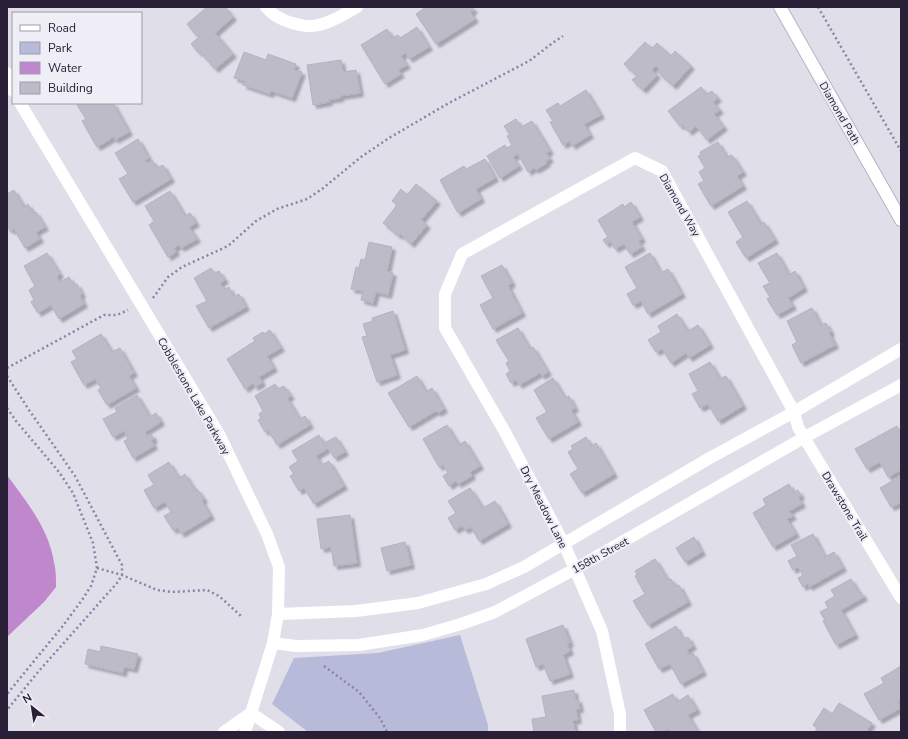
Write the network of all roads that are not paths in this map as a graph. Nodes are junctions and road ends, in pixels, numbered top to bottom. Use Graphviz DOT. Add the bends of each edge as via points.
graph roads {
  1 [pos="266,7"];
  2 [pos="357,7"];
  3 [pos="780,7"];
  4 [pos="7,73"];
  5 [pos="12,88"];
  6 [pos="21,104"];
  7 [pos="901,220"];
  8 [pos="445,294"];
  9 [pos="901,349"];
  10 [pos="901,385"];
  11 [pos="794,412"];
  12 [pos="805,437"];
  13 [pos="564,544"];
  14 [pos="575,569"];
  15 [pos="901,598"];
  16 [pos="278,614"];
  17 [pos="273,643"];
  18 [pos="251,713"];
  19 [pos="224,732"];
  20 [pos="245,732"];
  21 [pos="279,732"];
  22 [pos="620,732"];
  1 -- 2 [label="street" via="283,20 308,26 339,18"];
  3 -- 7 [label="street, Diamond Path"];
  4 -- 5 [label="street"];
  6 -- 16 [label="street, Cobblestone Lake Parkway" via="219,434 267,534 279,567"];
  8 -- 11 [label="street, Diamond Way" via="462,254 634,158 662,171"];
  8 -- 13 [label="street, Dry Meadow Lane" via="445,328 505,432"];
  9 -- 11 [label="street"];
  10 -- 12 [label="street, 158th Street"];
  11 -- 12 [label="street, Drawstone Trail" via="798,427"];
  11 -- 13 [label="street" via="708,459"];
  12 -- 14 [label="street, 158th Street"];
  12 -- 15 [label="street, Drawstone Trail"];
  13 -- 14 [label="street, Dry Meadow Lane"];
  13 -- 16 [label="street" via="524,567 486,584 418,603 356,611"];
  14 -- 17 [label="street, 158th Street" via="495,612 423,635 359,645 296,646"];
  14 -- 22 [label="street, Dry Meadow Lane" via="602,631 620,714"];
  16 -- 17 [label="street, Cobblestone Lake Parkway"];
  17 -- 18 [label="street, Cobblestone Lake Parkway"];
  18 -- 19 [label="street"];
  18 -- 20 [label="street, Cobblestone Lake Parkway"];
  18 -- 21 [label="street"];
}
